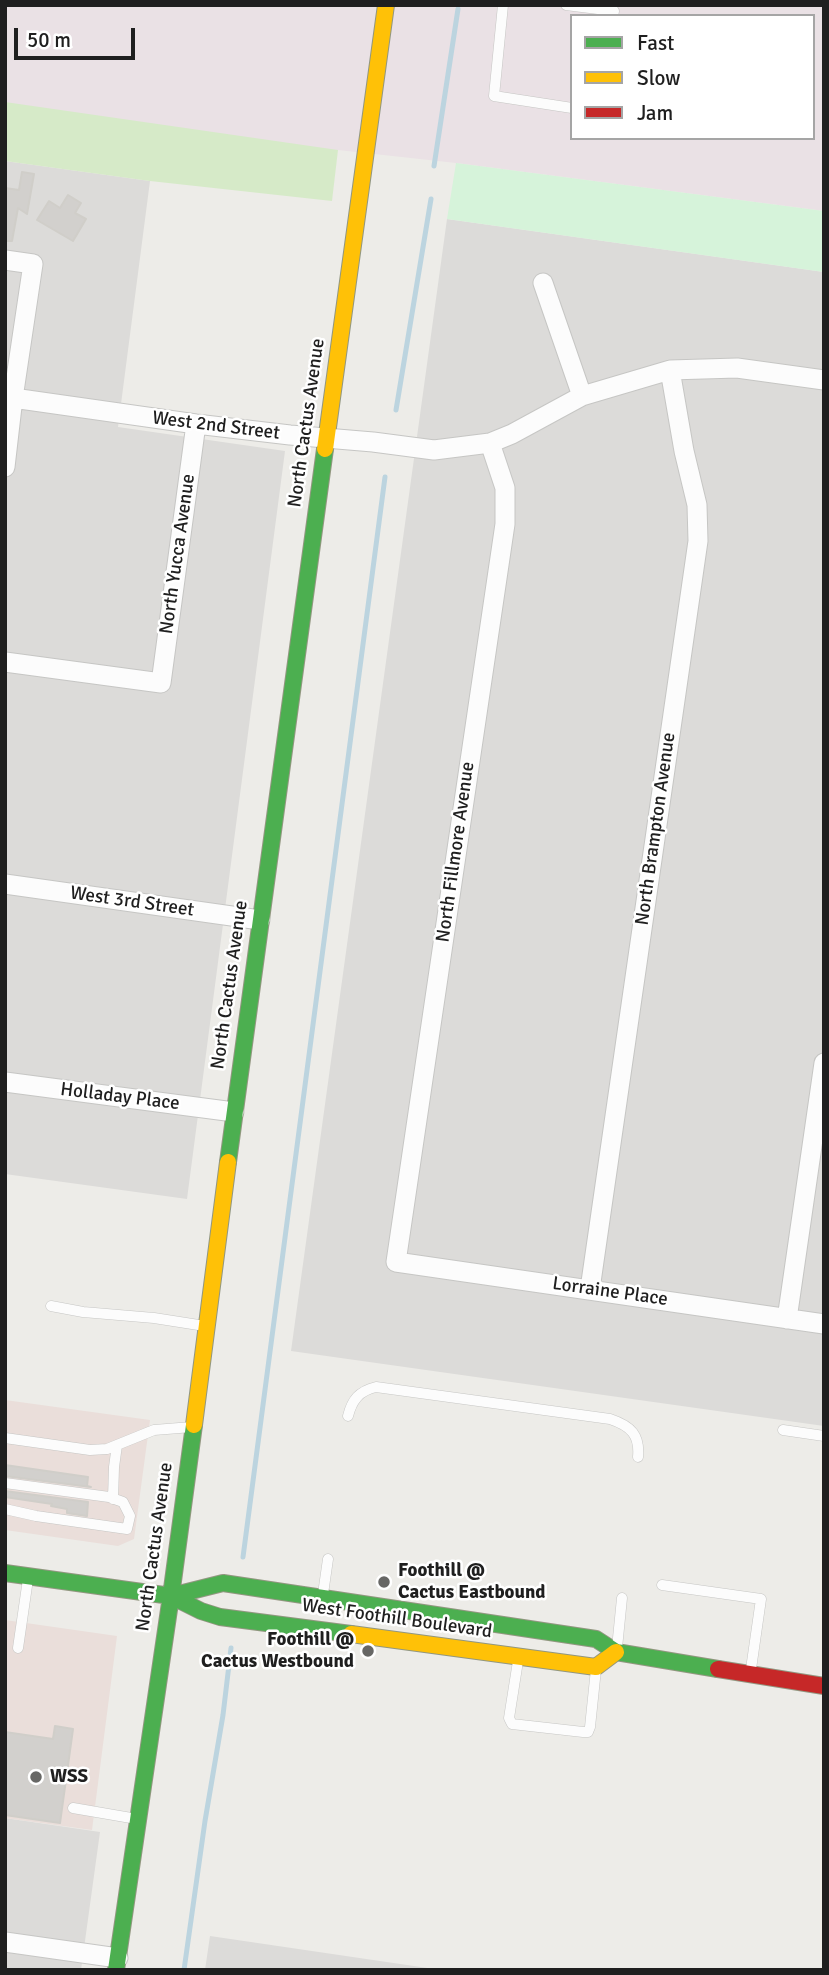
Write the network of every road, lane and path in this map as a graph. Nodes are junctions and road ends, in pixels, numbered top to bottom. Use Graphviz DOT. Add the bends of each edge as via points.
graph roads {
  1 [pos="386,5"];
  2 [pos="503,5"];
  3 [pos="566,5"];
  4 [pos="613,14"];
  5 [pos="570,108"];
  6 [pos="5,260"];
  7 [pos="543,282"];
  8 [pos="670,370"];
  9 [pos="824,380"];
  10 [pos="582,396"];
  11 [pos="13,398"];
  12 [pos="196,424"];
  13 [pos="326,437"];
  14 [pos="490,443"];
  15 [pos="6,462"];
  16 [pos="5,662"];
  17 [pos="5,884"];
  18 [pos="260,920"];
  19 [pos="824,1063"];
  20 [pos="5,1082"];
  21 [pos="234,1112"];
  22 [pos="820,1113"];
  23 [pos="396,1262"];
  24 [pos="590,1289"];
  25 [pos="51,1306"];
  26 [pos="787,1319"];
  27 [pos="824,1324"];
  28 [pos="206,1326"];
  29 [pos="348,1416"];
  30 [pos="193,1427"];
  31 [pos="783,1430"];
  32 [pos="824,1436"];
  33 [pos="5,1438"];
  34 [pos="122,1444"];
  35 [pos="638,1457"];
  36 [pos="5,1483"];
  37 [pos="113,1499"];
  38 [pos="5,1509"];
  39 [pos="328,1559"];
  40 [pos="5,1573"];
  41 [pos="28,1576"];
  42 [pos="662,1585"];
  43 [pos="171,1596"];
  44 [pos="322,1598"];
  45 [pos="622,1598"];
  46 [pos="18,1648"];
  47 [pos="616,1652"];
  48 [pos="518,1657"];
  49 [pos="596,1667"];
  50 [pos="751,1674"];
  51 [pos="824,1686"];
  52 [pos="74,1808"];
  53 [pos="137,1819"];
  54 [pos="5,1942"];
  55 [pos="116,1964"];
  1 -- 13 [label="main road, North Cactus Avenue"];
  2 -- 5 [label="lane" via="494,96"];
  3 -- 4 [label="lane"];
  6 -- 11 [label="street" via="33,264"];
  7 -- 10 [label="street"];
  8 -- 9 [label="street, West 2nd Street" via="737,368"];
  8 -- 10 [label="street, West 2nd Street"];
  8 -- 24 [label="street, North Brampton Avenue" via="697,505 698,541"];
  10 -- 14 [label="street, West 2nd Street"];
  11 -- 12 [label="street, West 2nd Street"];
  11 -- 15 [label="street"];
  12 -- 13 [label="street, West 2nd Street"];
  12 -- 16 [label="street, North Yucca Avenue" via="160,684"];
  13 -- 14 [label="street, West 2nd Street" via="434,450"];
  13 -- 18 [label="main road, North Cactus Avenue"];
  14 -- 23 [label="street, North Fillmore Avenue" via="505,488 505,524"];
  17 -- 18 [label="street, West 3rd Street"];
  18 -- 21 [label="main road, North Cactus Avenue"];
  19 -- 22 [label="street"];
  20 -- 21 [label="street, Holladay Place"];
  21 -- 28 [label="main road, North Cactus Avenue"];
  22 -- 26 [label="street"];
  23 -- 24 [label="street, Lorraine Place"];
  24 -- 26 [label="street, Lorraine Place"];
  25 -- 28 [label="lane"];
  26 -- 27 [label="street, Lorraine Place"];
  28 -- 30 [label="main road, North Cactus Avenue"];
  29 -- 35 [label="lane" via="358,1395 376,1387 610,1419 621,1422 637,1437"];
  30 -- 34 [label="lane" via="154,1430"];
  30 -- 43 [label="main road, North Cactus Avenue"];
  31 -- 32 [label="lane"];
  33 -- 34 [label="lane" via="90,1450"];
  34 -- 37 [label="lane" via="114,1467"];
  36 -- 37 [label="lane"];
  37 -- 38 [label="lane" via="123,1502 130,1516 127,1529"];
  39 -- 44 [label="lane"];
  40 -- 41 [label="main road, West Foothill Boulevard"];
  41 -- 43 [label="main road, West Foothill Boulevard"];
  41 -- 46 [label="lane"];
  42 -- 50 [label="lane" via="761,1599"];
  43 -- 44 [label="main road, West Foothill Boulevard" via="223,1583"];
  43 -- 48 [label="main road, West Foothill Boulevard" via="220,1616"];
  43 -- 53 [label="main road, North Cactus Avenue"];
  44 -- 47 [label="main road, West Foothill Boulevard" via="596,1639"];
  45 -- 47 [label="lane"];
  47 -- 49 [label="main road"];
  47 -- 50 [label="main road, West Foothill Boulevard"];
  48 -- 49 [label="main road, West Foothill Boulevard"];
  48 -- 49 [label="lane" via="509,1718 512,1724 588,1731"];
  50 -- 51 [label="main road, West Foothill Boulevard"];
  52 -- 53 [label="lane"];
  53 -- 55 [label="main road, North Cactus Avenue"];
  54 -- 55 [label="street"];
}
